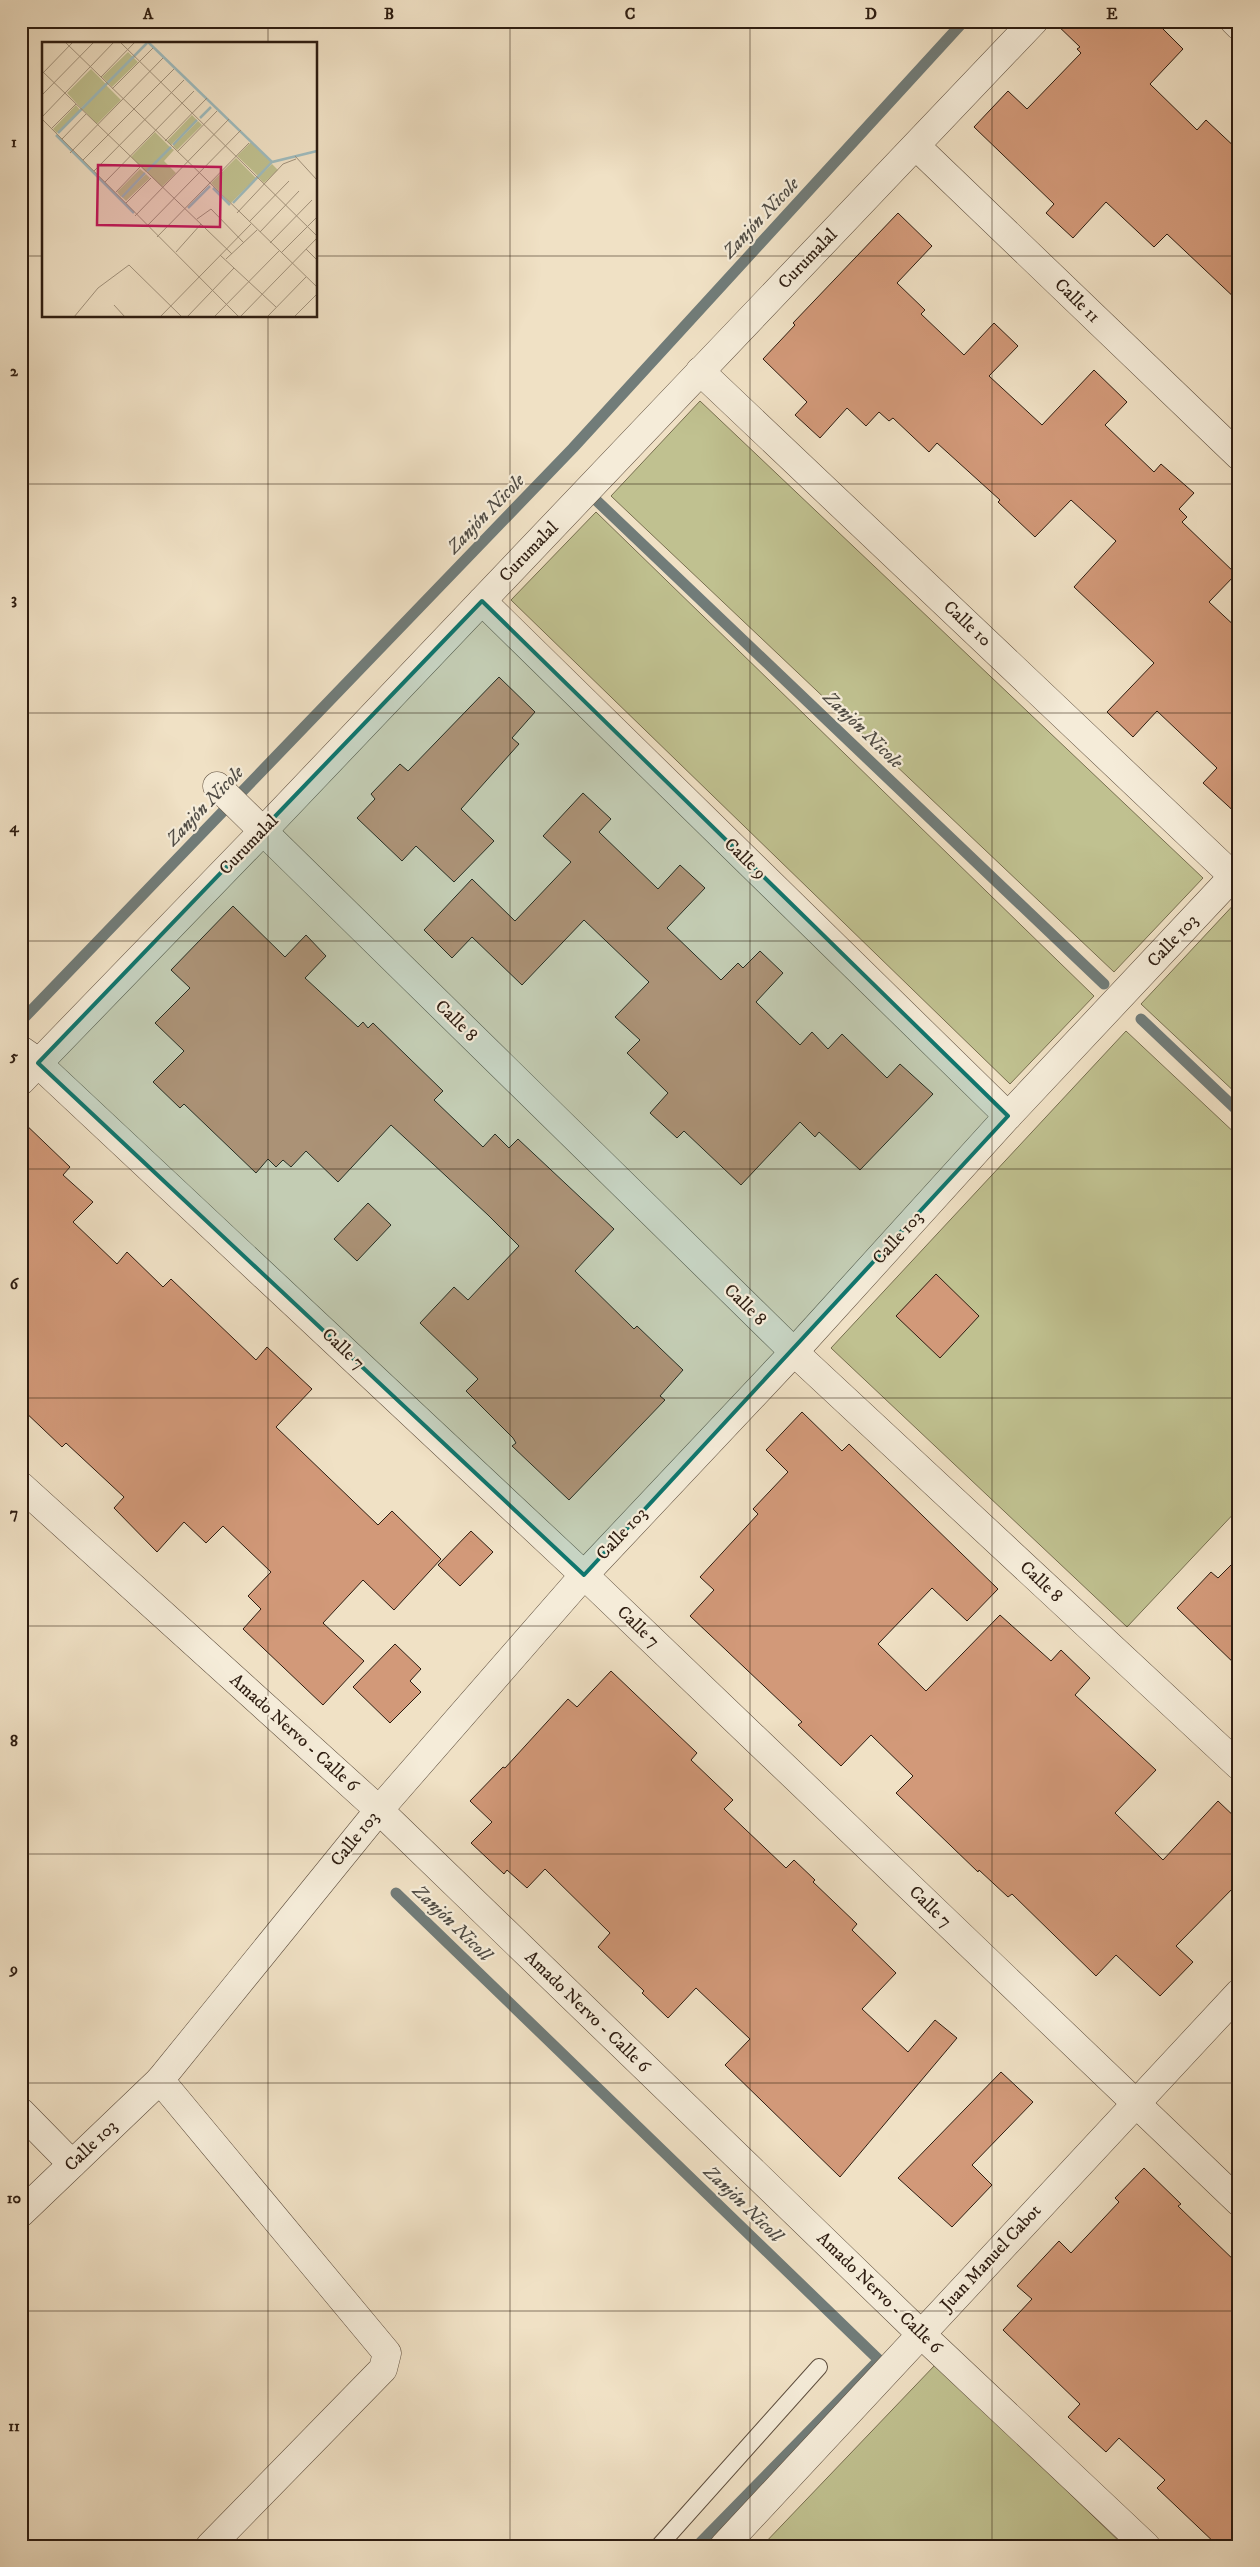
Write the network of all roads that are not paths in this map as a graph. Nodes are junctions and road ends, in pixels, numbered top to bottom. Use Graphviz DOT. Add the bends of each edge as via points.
graph roads {
  1 [pos="1034,21"];
  2 [pos="1234,21"];
  3 [pos="1239,26"];
  4 [pos="916,146"];
  5 [pos="700,372"];
  6 [pos="1239,456"];
  7 [pos="482,601"];
  8 [pos="217,786"];
  9 [pos="263,832"];
  10 [pos="1236,873"];
  11 [pos="28,1063"];
  12 [pos="1008,1116"];
  13 [pos="794,1352"];
  14 [pos="21,1486"];
  15 [pos="584,1575"];
  16 [pos="1239,1766"];
  17 [pos="379,1810"];
  18 [pos="1239,1993"];
  19 [pos="160,2080"];
  20 [pos="1136,2104"];
  21 [pos="21,2112"];
  22 [pos="72,2164"];
  23 [pos="1239,2202"];
  24 [pos="21,2213"];
  25 [pos="922,2336"];
  26 [pos="819,2367"];
  27 [pos="210,2546"];
  28 [pos="659,2546"];
  29 [pos="724,2546"];
  30 [pos="1146,2546"];
  1 -- 4 [label="street, Curumalal"];
  2 -- 3 [label="street"];
  4 -- 5 [label="street, Curumalal"];
  4 -- 6 [label="street, Calle 11"];
  5 -- 7 [label="street, Curumalal"];
  5 -- 10 [label="street, Calle 10"];
  7 -- 9 [label="street, Curumalal"];
  7 -- 12 [label="street, Calle 9"];
  8 -- 9 [label="street, Calle 8"];
  9 -- 11 [label="street, Curumalal"];
  9 -- 13 [label="street, Calle 8"];
  10 -- 12 [label="street, Calle 103"];
  11 -- 15 [label="street, Calle 7"];
  12 -- 13 [label="street, Calle 103"];
  13 -- 15 [label="street, Calle 103"];
  13 -- 16 [label="street, Calle 8"];
  14 -- 17 [label="street, Amado Nervo - Calle 6"];
  15 -- 17 [label="street, Calle 103"];
  15 -- 20 [label="street, Calle 7"];
  17 -- 19 [label="street, Calle 103"];
  17 -- 25 [label="street, Amado Nervo - Calle 6"];
  18 -- 20 [label="street, Juan Manuel Cabot"];
  19 -- 22 [label="street, Calle 103"];
  19 -- 27 [label="street" via="386,2353 383,2368"];
  20 -- 23 [label="street, Calle 7"];
  20 -- 25 [label="street, Juan Manuel Cabot" via="953,2298"];
  21 -- 22 [label="street"];
  22 -- 24 [label="street, Calle 103"];
  25 -- 29 [label="street, Juan Manuel Cabot"];
  25 -- 30 [label="street, Amado Nervo - Calle 6"];
  26 -- 28 [label="lane"];
}
